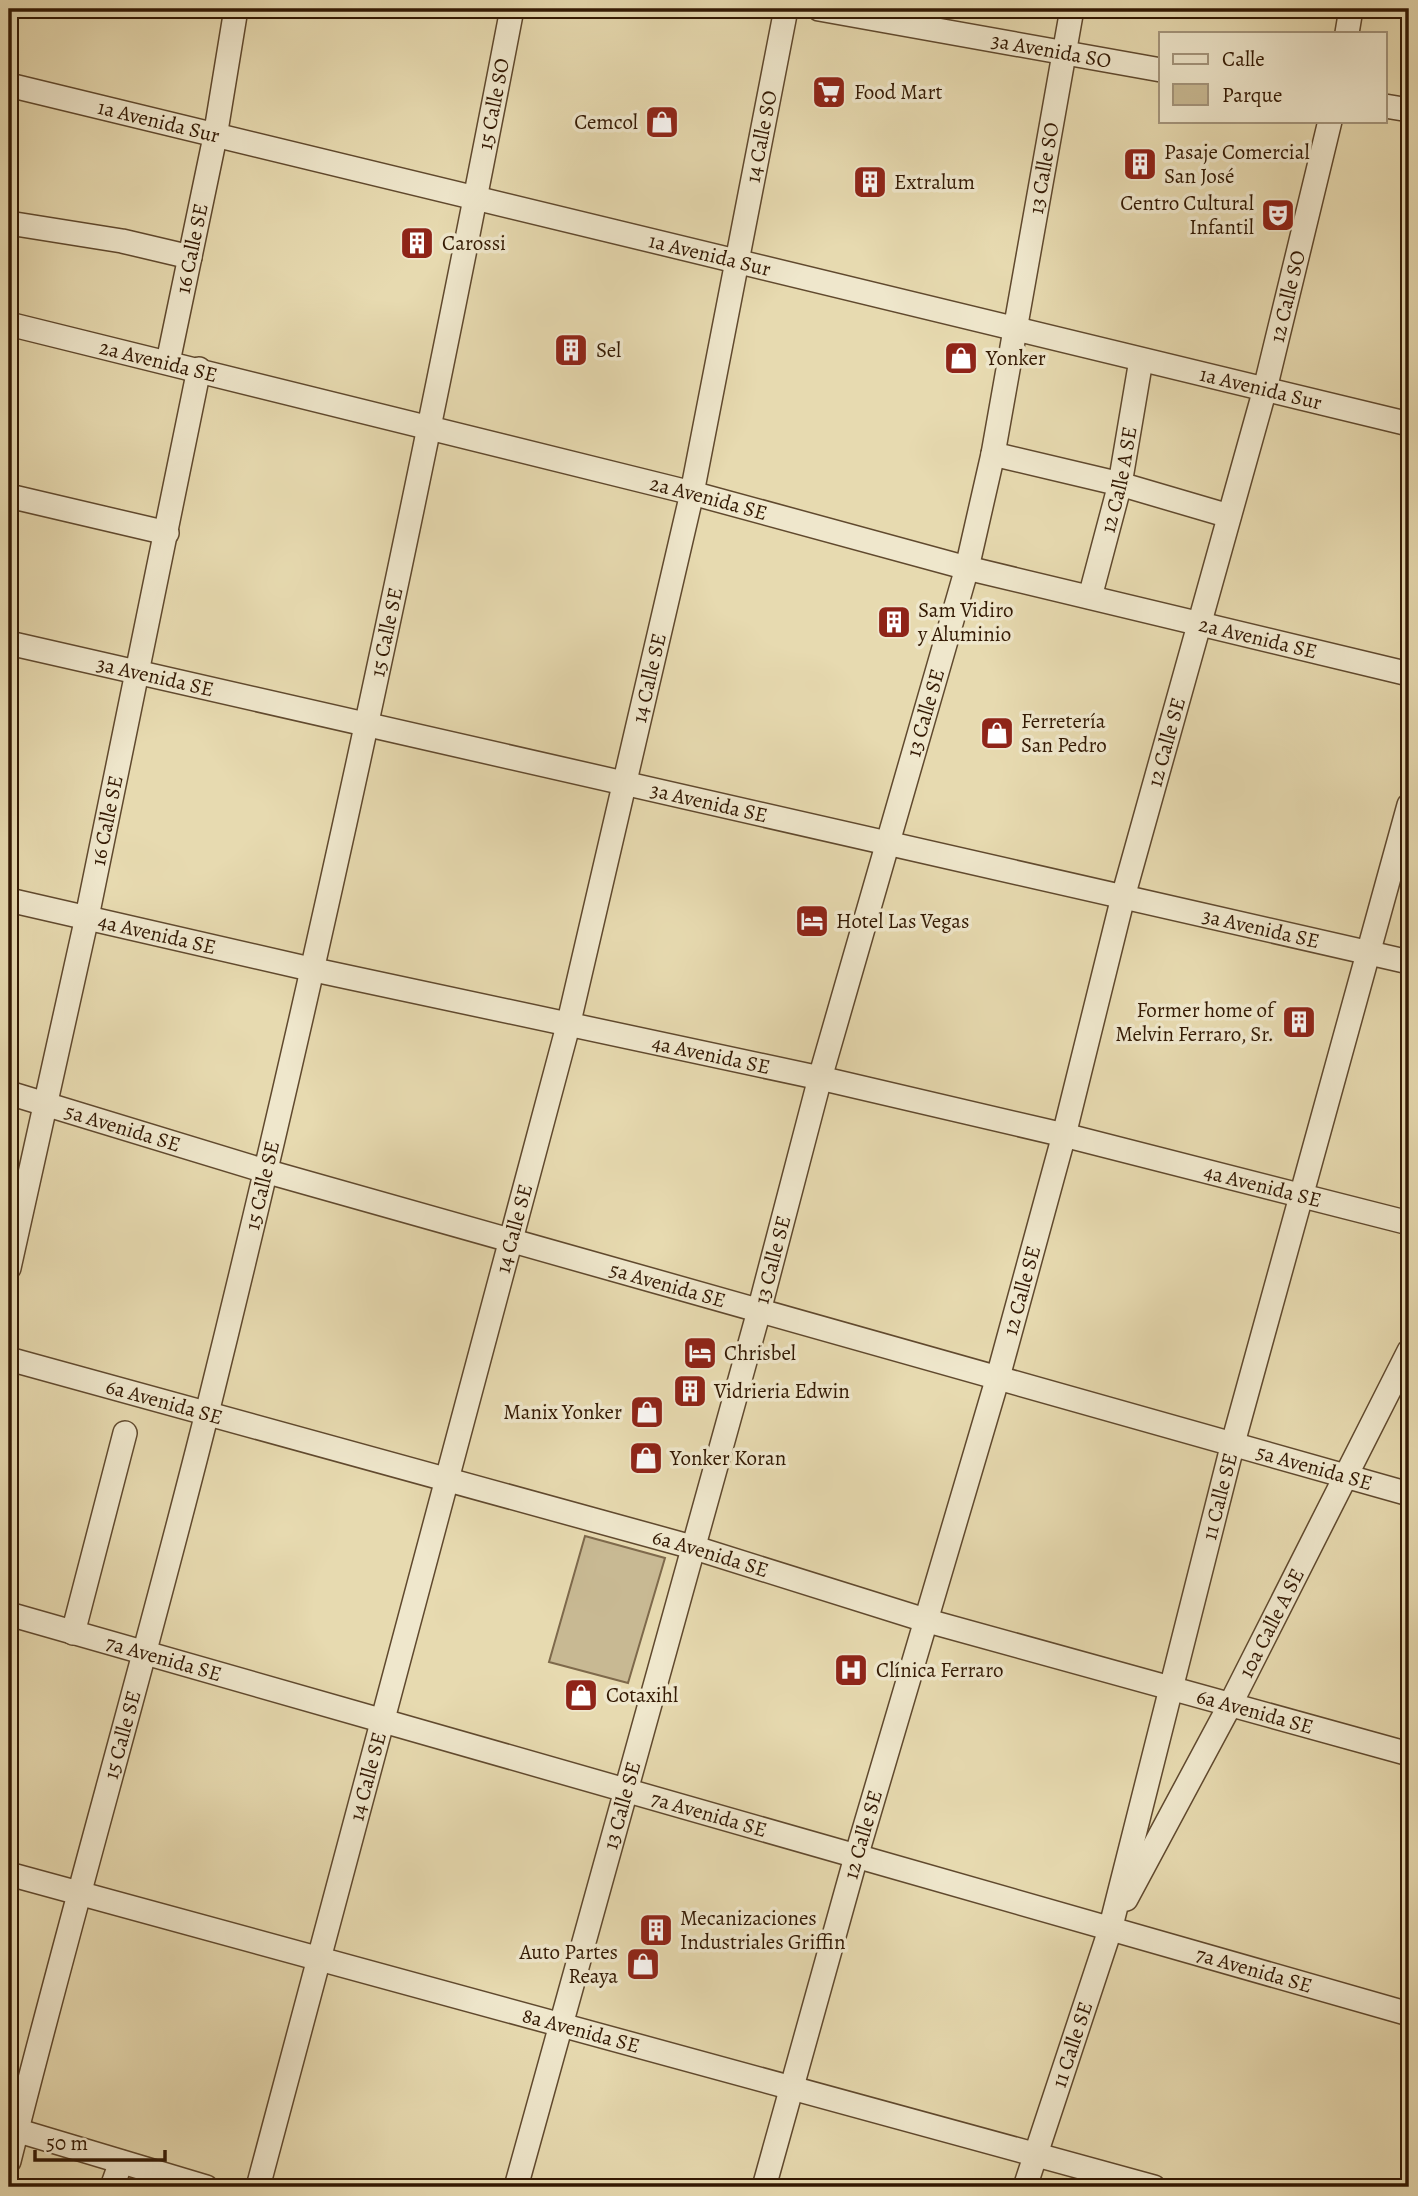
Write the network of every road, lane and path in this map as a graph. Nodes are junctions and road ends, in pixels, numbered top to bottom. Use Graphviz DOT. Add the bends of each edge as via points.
graph roads {
  1 [pos="236,9"];
  2 [pos="512,9"];
  3 [pos="786,9"];
  4 [pos="819,9"];
  5 [pos="1072,9"];
  6 [pos="1351,9"];
  7 [pos="1347,32"];
  8 [pos="1065,54"];
  9 [pos="1159,70"];
  10 [pos="9,85"];
  11 [pos="1386,106"];
  12 [pos="1409,110"];
  13 [pos="1330,122"];
  14 [pos="215,137"];
  15 [pos="476,200"];
  16 [pos="9,223"];
  17 [pos="190,257"];
  18 [pos="737,263"];
  19 [pos="9,324"];
  20 [pos="1013,329"];
  21 [pos="1141,360"];
  22 [pos="168,362"];
  23 [pos="199,369"];
  24 [pos="1265,389"];
  25 [pos="1409,424"];
  26 [pos="429,428"];
  27 [pos="993,454"];
  28 [pos="1120,484"];
  29 [pos="692,493"];
  30 [pos="9,496"];
  31 [pos="1229,516"];
  32 [pos="167,533"];
  33 [pos="967,568"];
  34 [pos="1090,597"];
  35 [pos="1199,624"];
  36 [pos="9,643"];
  37 [pos="135,673"];
  38 [pos="1409,674"];
  39 [pos="365,724"];
  40 [pos="626,784"];
  41 [pos="1409,806"];
  42 [pos="887,843"];
  43 [pos="1123,897"];
  44 [pos="9,900"];
  45 [pos="87,917"];
  46 [pos="1368,953"];
  47 [pos="1409,962"];
  48 [pos="310,969"];
  49 [pos="568,1026"];
  50 [pos="820,1078"];
  51 [pos="9,1093"];
  52 [pos="46,1103"];
  53 [pos="1064,1135"];
  54 [pos="265,1171"];
  55 [pos="1303,1196"];
  56 [pos="1409,1223"];
  57 [pos="513,1240"];
  58 [pos="9,1268"];
  59 [pos="759,1311"];
  60 [pos="1409,1351"];
  61 [pos="9,1359"];
  62 [pos="998,1377"];
  63 [pos="207,1412"];
  64 [pos="125,1433"];
  65 [pos="1233,1443"];
  66 [pos="1346,1475"];
  67 [pos="446,1482"];
  68 [pos="1409,1494"];
  69 [pos="692,1547"];
  70 [pos="9,1614"];
  71 [pos="928,1621"];
  72 [pos="73,1633"];
  73 [pos="142,1654"];
  74 [pos="1171,1689"];
  75 [pos="1230,1705"];
  76 [pos="383,1720"];
  77 [pos="1409,1754"];
  78 [pos="625,1789"];
  79 [pos="856,1857"];
  80 [pos="9,1874"];
  81 [pos="78,1895"];
  82 [pos="1110,1930"];
  83 [pos="321,1961"];
  84 [pos="1409,2014"];
  85 [pos="561,2026"];
  86 [pos="791,2090"];
  87 [pos="13,2129"];
  88 [pos="1035,2153"];
  89 [pos="9,2161"];
  90 [pos="121,2162"];
  91 [pos="112,2187"];
  92 [pos="206,2187"];
  93 [pos="258,2187"];
  94 [pos="516,2187"];
  95 [pos="764,2187"];
  96 [pos="1025,2187"];
  97 [pos="1154,2187"];
  1 -- 14 [label="street, 16 Calle SE"];
  2 -- 15 [label="street, 15 Calle SO"];
  3 -- 18 [label="street, 14 Calle SO"];
  4 -- 8 [label="street, 3a Avenida SO"];
  5 -- 8 [label="street, 13 Calle SO"];
  6 -- 7 [label="street"];
  8 -- 9 [label="street, 3a Avenida SO"];
  8 -- 20 [label="street, 13 Calle SO"];
  10 -- 14 [label="street, 1a Avenida Sur"];
  11 -- 12 [label="street"];
  13 -- 24 [label="street, 12 Calle SO"];
  14 -- 15 [label="street, 1a Avenida Sur"];
  14 -- 17 [label="street, 16 Calle SE"];
  15 -- 18 [label="street, 1a Avenida Sur"];
  15 -- 26 [label="street, 15 Calle SE"];
  16 -- 17 [label="street"];
  17 -- 22 [label="street, 16 Calle SE"];
  18 -- 20 [label="street, 1a Avenida Sur"];
  18 -- 29 [label="street, 14 Calle SE"];
  19 -- 22 [label="street, 2a Avenida SE"];
  20 -- 21 [label="street, 1a Avenida Sur"];
  20 -- 27 [label="street, 13 Calle SE"];
  21 -- 24 [label="street, 1a Avenida Sur"];
  21 -- 28 [label="street, 12 Calle A SE"];
  22 -- 23 [label="street, 2a Avenida SE"];
  23 -- 26 [label="street, 2a Avenida SE"];
  23 -- 32 [label="street, 16 Calle SE"];
  24 -- 25 [label="street, 1a Avenida Sur"];
  24 -- 31 [label="street, 12 Calle SE"];
  26 -- 29 [label="street, 2a Avenida SE"];
  26 -- 39 [label="street, 15 Calle SE"];
  27 -- 28 [label="street"];
  27 -- 33 [label="street, 13 Calle SE"];
  28 -- 31 [label="street"];
  28 -- 34 [label="street, 12 Calle A SE"];
  29 -- 33 [label="street, 2a Avenida SE"];
  29 -- 40 [label="street, 14 Calle SE"];
  30 -- 32 [label="street"];
  31 -- 35 [label="street, 12 Calle SE"];
  32 -- 37 [label="street, 16 Calle SE"];
  33 -- 34 [label="street, 2a Avenida SE"];
  33 -- 42 [label="street, 13 Calle SE"];
  34 -- 35 [label="street, 2a Avenida SE"];
  35 -- 38 [label="street, 2a Avenida SE"];
  35 -- 43 [label="street, 12 Calle SE"];
  36 -- 37 [label="street, 3a Avenida SE"];
  37 -- 39 [label="street, 3a Avenida SE"];
  37 -- 45 [label="street, 16 Calle SE"];
  39 -- 40 [label="street, 3a Avenida SE"];
  39 -- 48 [label="street, 15 Calle SE"];
  40 -- 42 [label="street, 3a Avenida SE"];
  40 -- 49 [label="street, 14 Calle SE"];
  41 -- 46 [label="street, 11 Calle SE"];
  42 -- 43 [label="street, 3a Avenida SE"];
  42 -- 50 [label="street, 13 Calle SE"];
  43 -- 46 [label="street, 3a Avenida SE"];
  43 -- 53 [label="street, 12 Calle SE"];
  44 -- 45 [label="street, 4a Avenida SE"];
  45 -- 48 [label="street, 4a Avenida SE"];
  45 -- 52 [label="street, 16 Calle SE"];
  46 -- 47 [label="street, 3a Avenida SE"];
  46 -- 55 [label="street, 11 Calle SE"];
  48 -- 49 [label="street, 4a Avenida SE"];
  48 -- 54 [label="street, 15 Calle SE"];
  49 -- 50 [label="street, 4a Avenida SE"];
  49 -- 57 [label="street, 14 Calle SE"];
  50 -- 53 [label="street, 4a Avenida SE"];
  50 -- 59 [label="street, 13 Calle SE"];
  51 -- 52 [label="street, 5a Avenida SE"];
  52 -- 54 [label="street, 5a Avenida SE"];
  52 -- 58 [label="street, 16 Calle SE"];
  53 -- 55 [label="street, 4a Avenida SE"];
  53 -- 62 [label="street, 12 Calle SE"];
  54 -- 57 [label="street, 5a Avenida SE"];
  54 -- 63 [label="street, 15 Calle SE"];
  55 -- 56 [label="street, 4a Avenida SE"];
  55 -- 65 [label="street, 11 Calle SE"];
  57 -- 59 [label="street, 5a Avenida SE"];
  57 -- 67 [label="street, 14 Calle SE"];
  59 -- 62 [label="street, 5a Avenida SE"];
  59 -- 69 [label="street, 13 Calle SE"];
  60 -- 66 [label="street, 10a Calle A SE"];
  61 -- 63 [label="street, 6a Avenida SE"];
  62 -- 65 [label="street, 5a Avenida SE"];
  62 -- 71 [label="street, 12 Calle SE"];
  63 -- 67 [label="street, 6a Avenida SE"];
  63 -- 73 [label="street, 15 Calle SE"];
  64 -- 72 [label="street"];
  65 -- 66 [label="street, 5a Avenida SE"];
  65 -- 74 [label="street, 11 Calle SE"];
  66 -- 68 [label="street, 5a Avenida SE"];
  66 -- 75 [label="street, 10a Calle A SE"];
  67 -- 69 [label="street, 6a Avenida SE"];
  67 -- 76 [label="street, 14 Calle SE"];
  69 -- 71 [label="street, 6a Avenida SE"];
  69 -- 78 [label="street, 13 Calle SE"];
  70 -- 72 [label="street, 7a Avenida SE"];
  71 -- 74 [label="street, 6a Avenida SE"];
  71 -- 79 [label="street, 12 Calle SE"];
  72 -- 73 [label="street, 7a Avenida SE"];
  73 -- 76 [label="street, 7a Avenida SE"];
  73 -- 81 [label="street, 15 Calle SE"];
  74 -- 75 [label="street, 6a Avenida SE"];
  74 -- 82 [label="street, 11 Calle SE"];
  75 -- 77 [label="street, 6a Avenida SE"];
  75 -- 82 [label="street, 10a Calle A SE"];
  76 -- 78 [label="street, 7a Avenida SE"];
  76 -- 83 [label="street, 14 Calle SE"];
  78 -- 79 [label="street, 7a Avenida SE"];
  78 -- 85 [label="street, 13 Calle SE"];
  79 -- 82 [label="street, 7a Avenida SE"];
  79 -- 86 [label="street, 12 Calle SE"];
  80 -- 81 [label="street, 8a Avenida SE"];
  81 -- 83 [label="street, 8a Avenida SE"];
  81 -- 87 [label="street, 15 Calle SE"];
  82 -- 84 [label="street, 7a Avenida SE"];
  82 -- 88 [label="street, 11 Calle SE"];
  83 -- 85 [label="street, 8a Avenida SE"];
  83 -- 93 [label="street, 14 Calle SE"];
  85 -- 86 [label="street, 8a Avenida SE"];
  85 -- 94 [label="street, 13 Calle SE"];
  86 -- 88 [label="street, 8a Avenida SE"];
  86 -- 95 [label="street, 12 Calle SE"];
  87 -- 89 [label="street, 15 Calle SE"];
  87 -- 90 [label="street"];
  88 -- 96 [label="street, 11 Calle SE"];
  88 -- 97 [label="street, 8a Avenida SE"];
  90 -- 91 [label="street"];
  90 -- 92 [label="street"];
}
